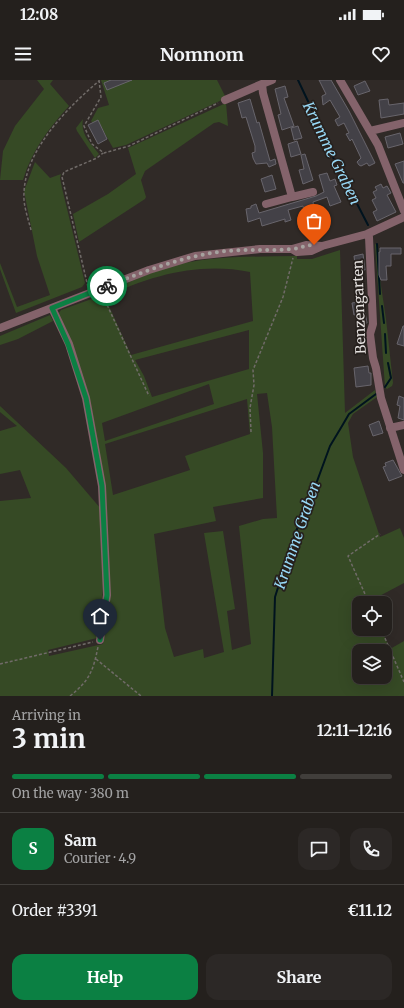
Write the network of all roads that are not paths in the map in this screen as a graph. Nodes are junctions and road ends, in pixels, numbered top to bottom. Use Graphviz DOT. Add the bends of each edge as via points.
graph roads {
  1 [pos="272,80"];
  2 [pos="340,80"];
  3 [pos="262,84"];
  4 [pos="225,100"];
  5 [pos="404,123"];
  6 [pos="370,131"];
  7 [pos="313,192"];
  8 [pos="292,197"];
  9 [pos="266,204"];
  10 [pos="404,211"];
  11 [pos="404,217"];
  12 [pos="367,234"];
  13 [pos="52,308"];
  14 [pos="0,328"];
  15 [pos="404,425"];
  16 [pos="390,428"];
  17 [pos="404,470"];
  18 [pos="100,640"];
  1 -- 3 [label="street"];
  2 -- 6 [label="street"];
  3 -- 4 [label="street"];
  3 -- 8 [label="street"];
  5 -- 6 [label="street"];
  6 -- 10 [label="street"];
  7 -- 8 [label="street"];
  8 -- 9 [label="street"];
  11 -- 12 [label="street"];
  12 -- 13 [label="street" via="322,246 306,245 292,249 249,250 195,256 149,270"];
  12 -- 16 [label="street, Benzengarten" via="372,301 370,334 381,398"];
  13 -- 14 [label="street"];
  13 -- 18 [label="street" via="68,344 86,398 102,486 107,595"];
  15 -- 16 [label="street"];
  16 -- 17 [label="street, Benzengarten"];
}
